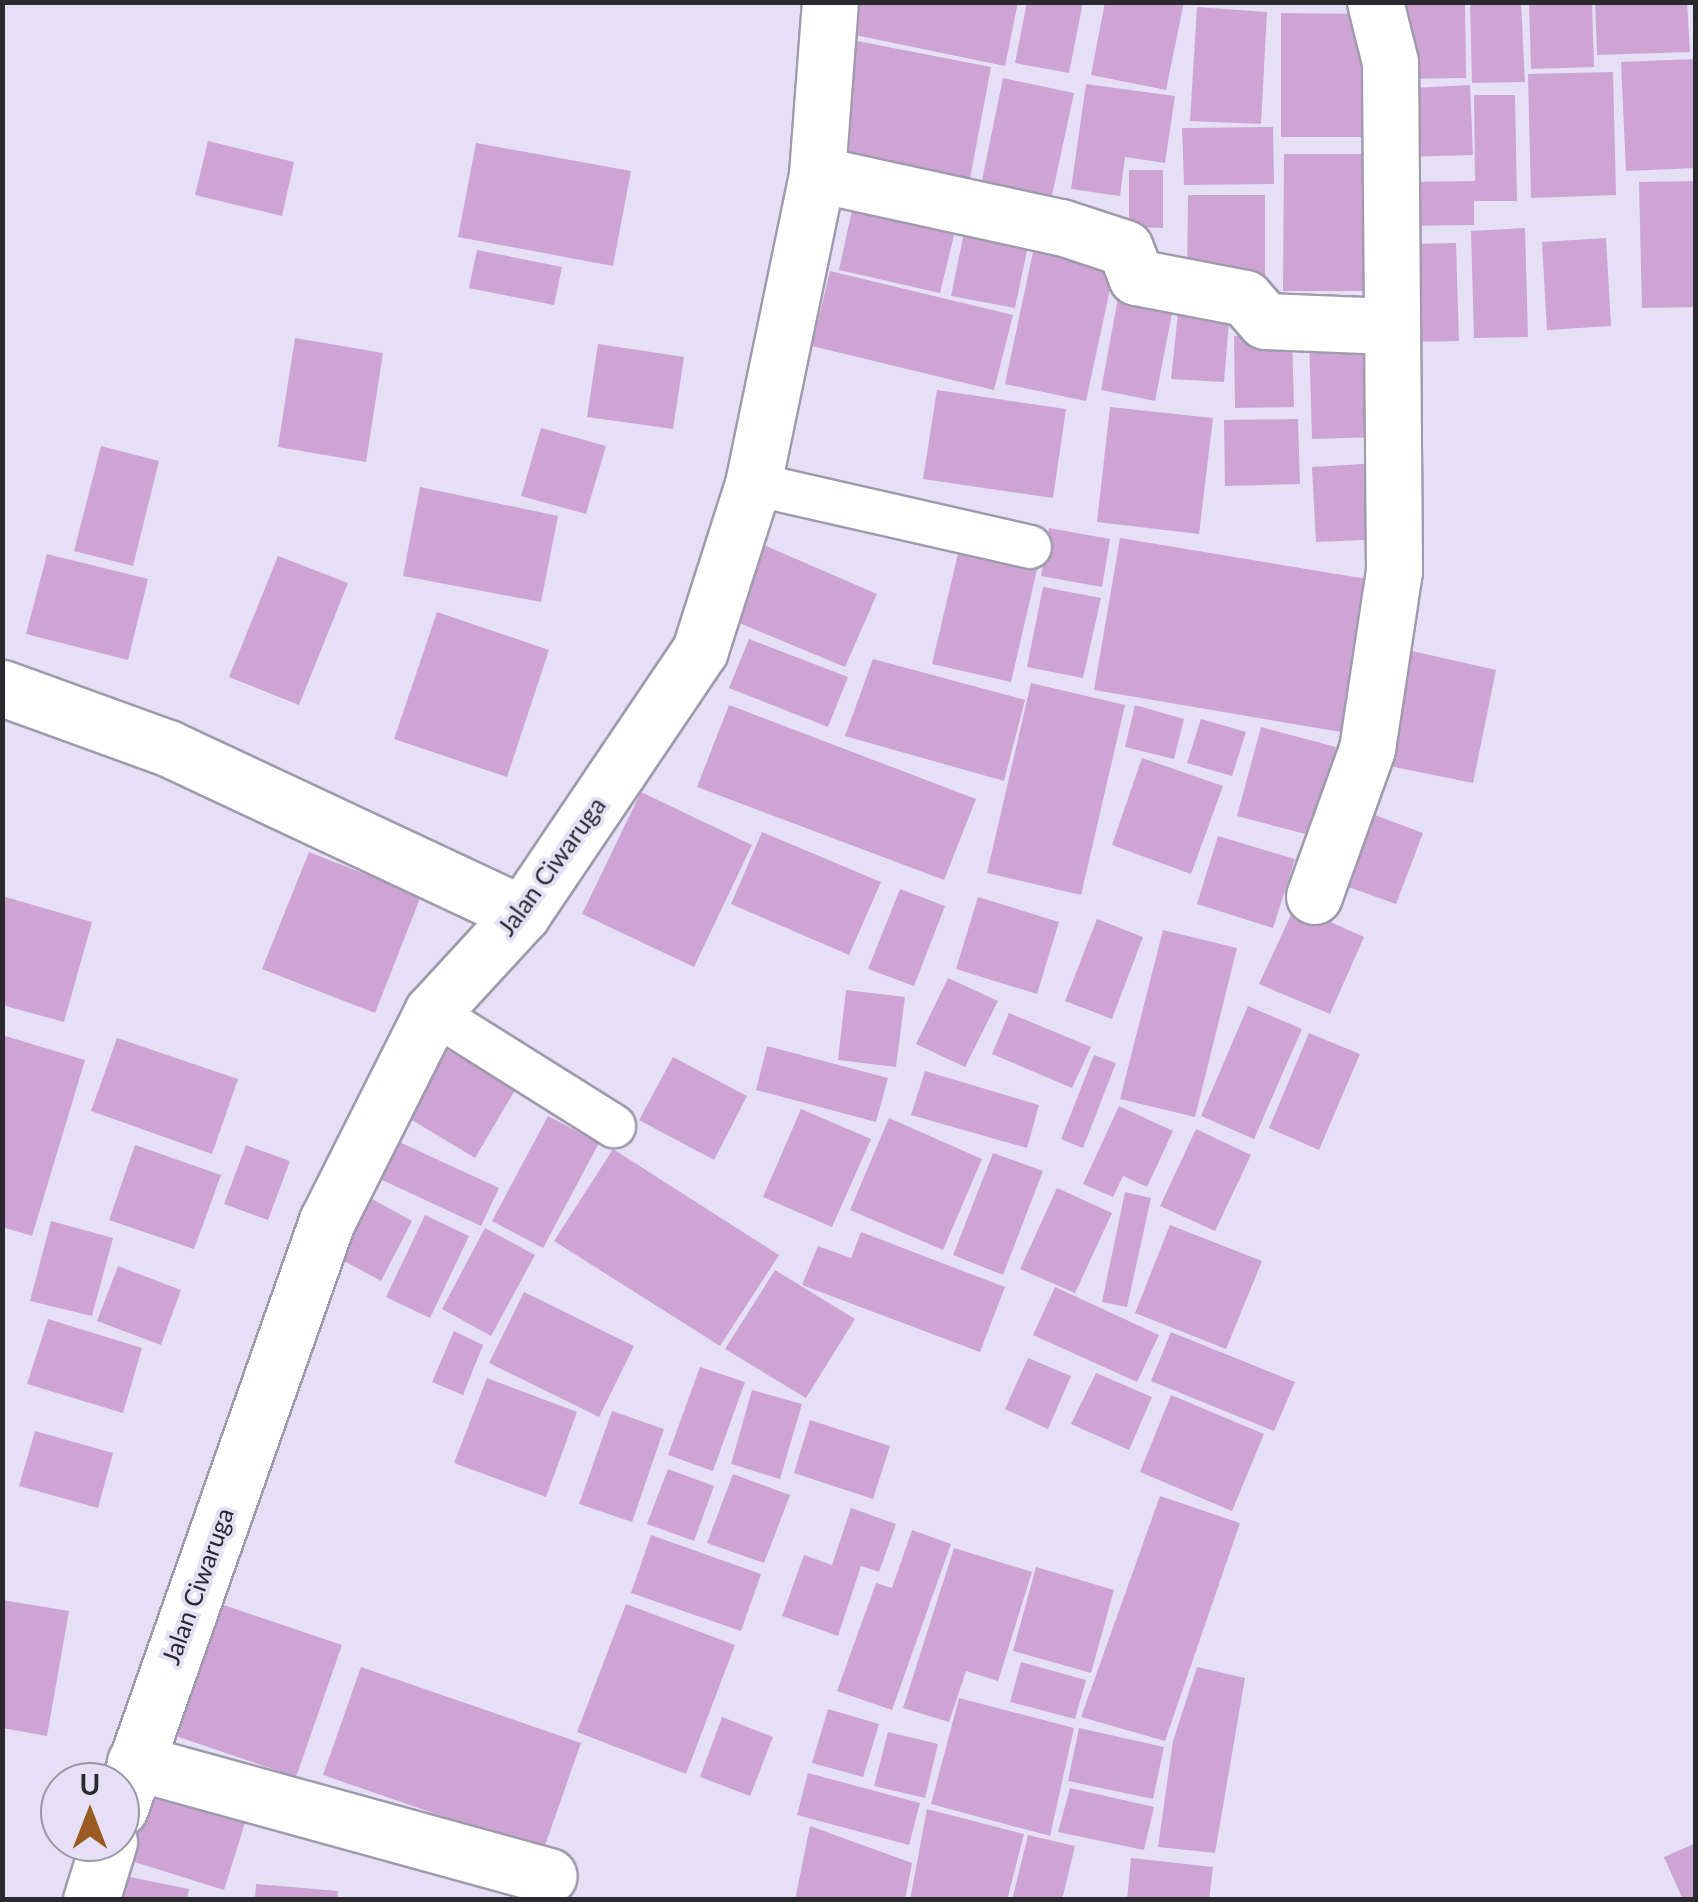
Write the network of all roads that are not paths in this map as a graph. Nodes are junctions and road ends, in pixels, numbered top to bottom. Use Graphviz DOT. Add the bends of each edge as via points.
graph roads {
  1 [pos="830,2"];
  2 [pos="1375,2"];
  3 [pos="817,174"];
  4 [pos="1390,326"];
  5 [pos="754,484"];
  6 [pos="1030,548"];
  7 [pos="2,688"];
  8 [pos="1314,896"];
  9 [pos="522,914"];
  10 [pos="432,1012"];
  11 [pos="614,1126"];
  12 [pos="136,1762"];
  13 [pos="140,1788"];
  14 [pos="103,1862"];
  15 [pos="549,1876"];
  16 [pos="91,1900"];
  1 -- 3 [label="street, Jalan Ciwaruga"];
  2 -- 4 [label="street" via="1390,62"];
  3 -- 4 [label="street" via="1062,227 1125,248 1136,277 1245,298 1266,321"];
  3 -- 5 [label="street, Jalan Ciwaruga"];
  4 -- 8 [label="street" via="1394,570 1367,749"];
  5 -- 6 [label="lane"];
  5 -- 9 [label="street, Jalan Ciwaruga" via="700,650"];
  7 -- 9 [label="street" via="168,748"];
  9 -- 10 [label="street, Jalan Ciwaruga"];
  10 -- 11 [label="lane"];
  10 -- 12 [label="street, Jalan Ciwaruga" via="327,1221"];
  13 -- 15 [label="street"];
  14 -- 16 [label="street"];
}
